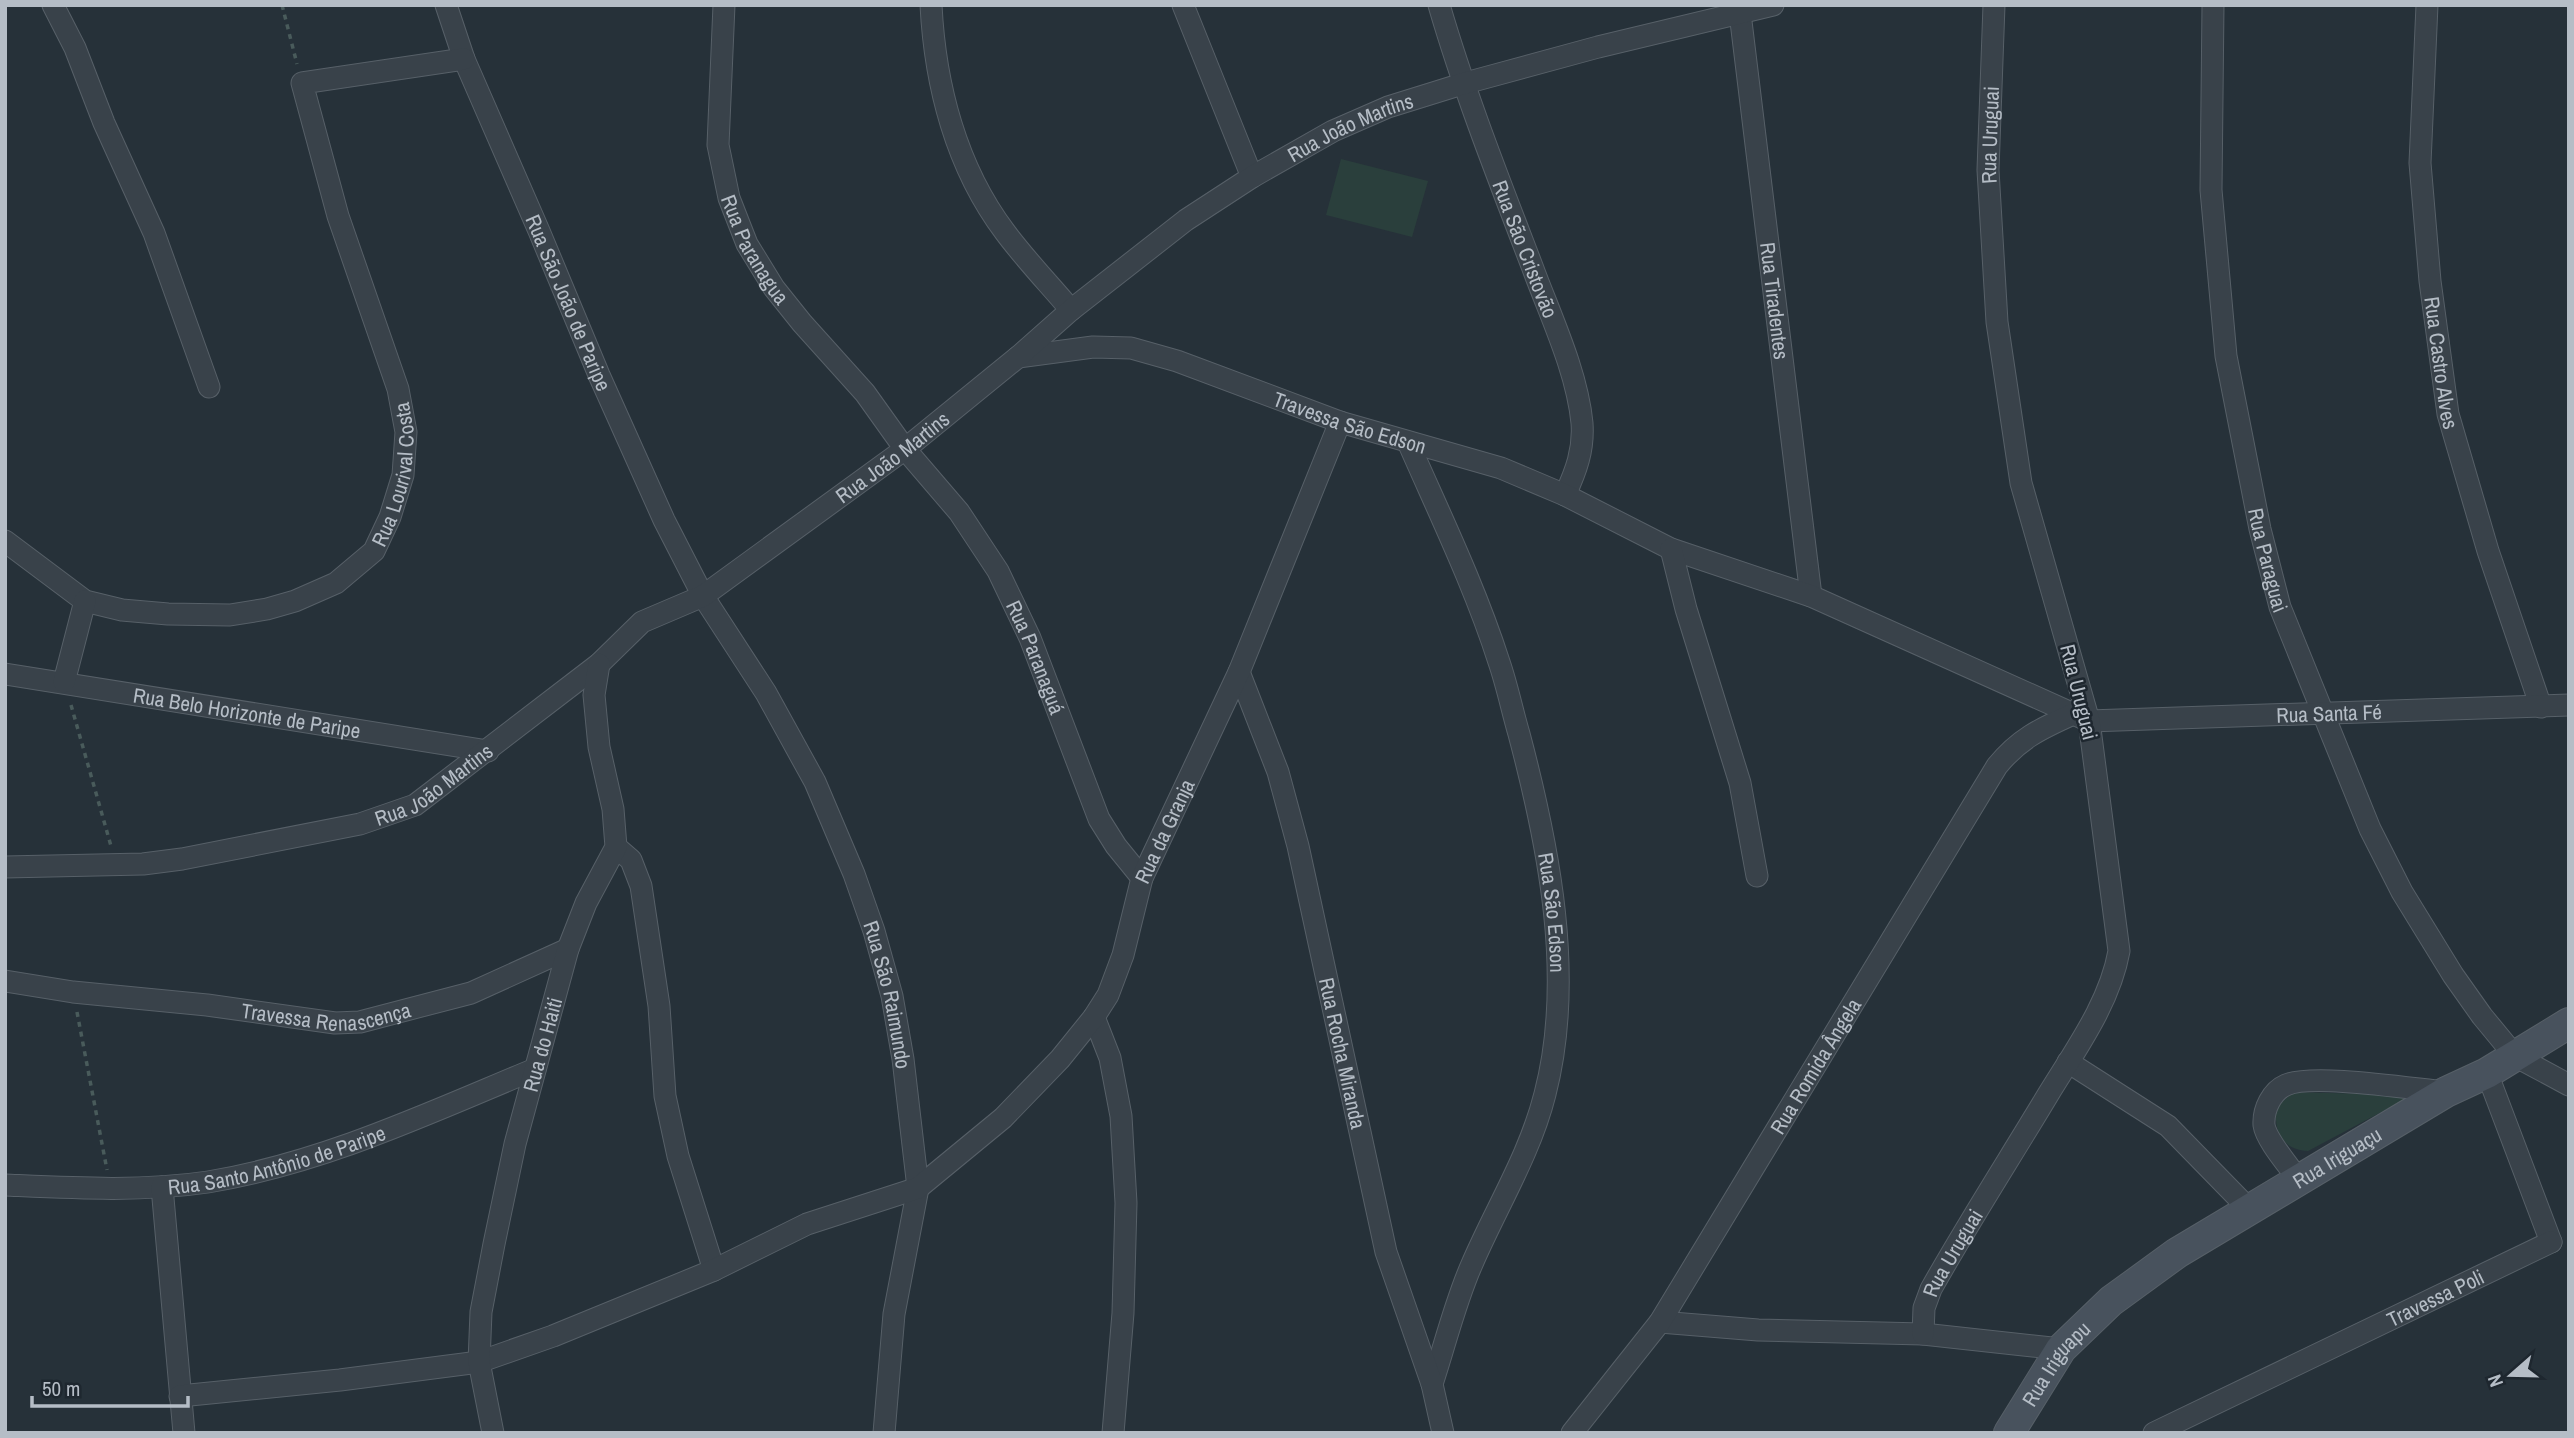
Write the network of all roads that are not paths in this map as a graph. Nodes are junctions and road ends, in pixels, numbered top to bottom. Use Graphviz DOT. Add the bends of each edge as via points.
graph roads {
  1 [pos="52,5"];
  2 [pos="446,5"];
  3 [pos="724,5"];
  4 [pos="931,5"];
  5 [pos="1182,5"];
  6 [pos="1439,5"];
  7 [pos="1773,5"];
  8 [pos="1994,5"];
  9 [pos="2213,5"];
  10 [pos="2427,5"];
  11 [pos="1740,9"];
  12 [pos="464,59"];
  13 [pos="1462,83"];
  14 [pos="1252,177"];
  15 [pos="1070,310"];
  16 [pos="1018,357"];
  17 [pos="209,387"];
  18 [pos="1340,422"];
  19 [pos="1408,442"];
  20 [pos="905,449"];
  21 [pos="1565,495"];
  22 [pos="5,541"];
  23 [pos="1671,549"];
  24 [pos="703,596"];
  25 [pos="1811,596"];
  26 [pos="85,601"];
  27 [pos="598,664"];
  28 [pos="1239,672"];
  29 [pos="5,674"];
  30 [pos="64,681"];
  31 [pos="2569,705"];
  32 [pos="2541,707"];
  33 [pos="2323,713"];
  34 [pos="2080,718"];
  35 [pos="488,751"];
  36 [pos="616,847"];
  37 [pos="5,867"];
  38 [pos="1757,876"];
  39 [pos="1142,878"];
  40 [pos="568,949"];
  41 [pos="5,981"];
  42 [pos="1094,1017"];
  43 [pos="2569,1023"];
  44 [pos="2515,1056"];
  45 [pos="2068,1062"];
  46 [pos="535,1069"];
  47 [pos="2487,1073"];
  48 [pos="2569,1085"];
  49 [pos="2445,1092"];
  50 [pos="2298,1179"];
  51 [pos="5,1185"];
  52 [pos="162,1187"];
  53 [pos="918,1188"];
  54 [pos="2249,1209"];
  55 [pos="2560,1245"];
  56 [pos="714,1270"];
  57 [pos="2111,1301"];
  58 [pos="1660,1322"];
  59 [pos="1923,1334"];
  60 [pos="2061,1349"];
  61 [pos="480,1362"];
  62 [pos="1432,1384"];
  63 [pos="180,1396"];
  64 [pos="184,1433"];
  65 [pos="493,1433"];
  66 [pos="884,1433"];
  67 [pos="1113,1433"];
  68 [pos="1443,1433"];
  69 [pos="1572,1433"];
  70 [pos="2008,1433"];
  71 [pos="2154,1433"];
  1 -- 17 [label="street" via="154,233"];
  2 -- 12 [label="street, Rua São João de Paripe"];
  3 -- 20 [label="street, Rua Paranagua" via="718,145 729,198 747,244 774,288 865,393"];
  4 -- 15 [label="street" via="944,104 970,177 1004,231"];
  5 -- 14 [label="street"];
  6 -- 13 [label="street, Rua São Cristovão"];
  7 -- 11 [label="street, Rua João Martins"];
  8 -- 34 [label="street, Rua Uruguai" via="1988,170 1997,321 2021,483"];
  9 -- 33 [label="street, Rua Paraguai" via="2211,190 2225,356 2280,607"];
  10 -- 32 [label="street, Rua Castro Alves" via="2420,163 2448,414"];
  11 -- 13 [label="street, Rua João Martins"];
  11 -- 25 [label="street, Rua Tiradentes"];
  12 -- 24 [label="street, Rua São João de Paripe" via="599,375"];
  12 -- 26 [label="street, Rua Lourival Costa" via="302,83 338,216 398,389 406,432 403,475 374,551 336,583 267,609 230,615 168,614"];
  13 -- 14 [label="street, Rua João Martins" via="1333,131"];
  13 -- 21 [label="street, Rua São Cristovão" via="1560,341 1578,401 1582,441"];
  14 -- 15 [label="street, Rua João Martins" via="1186,220"];
  15 -- 16 [label="street, Rua João Martins"];
  16 -- 18 [label="street, Travessa São Edson" via="1093,347 1131,348"];
  16 -- 20 [label="street, Rua João Martins"];
  18 -- 19 [label="street, Travessa São Edson"];
  18 -- 28 [label="street, Rua da Granja"];
  19 -- 21 [label="street, Travessa São Edson" via="1501,468"];
  19 -- 62 [label="street, Rua São Edson" via="1500,662 1551,880 1557,950 1556,1032 1545,1093 1532,1135 1470,1266"];
  20 -- 24 [label="street, Rua João Martins"];
  20 -- 39 [label="street, Rua Paranaguá" via="959,512 998,571 1030,638 1098,819"];
  21 -- 23 [label="street, Travessa São Edson"];
  22 -- 26 [label="street, Rua Lourival Costa"];
  23 -- 25 [label="street, Travessa São Edson"];
  23 -- 38 [label="street" via="1740,783"];
  24 -- 27 [label="street, Rua João Martins" via="642,622"];
  24 -- 53 [label="street, Rua São Raimundo" via="766,693 815,782 855,874 892,996"];
  25 -- 34 [label="street, Travessa São Edson"];
  26 -- 30 [label="street"];
  27 -- 35 [label="street, Rua João Martins"];
  27 -- 36 [label="street" via="594,695 599,747"];
  28 -- 39 [label="street, Rua da Granja"];
  28 -- 62 [label="street, Rua Rocha Miranda" via="1278,772 1386,1252"];
  29 -- 30 [label="street, Rua Belo Horizonte de Paripe"];
  30 -- 35 [label="street, Rua Belo Horizonte de Paripe"];
  31 -- 32 [label="street, Rua Santa Fé"];
  32 -- 33 [label="street, Rua Santa Fé"];
  33 -- 34 [label="street, Rua Santa Fé"];
  33 -- 44 [label="street, Rua Paraguai" via="2370,829 2402,892 2475,1006"];
  34 -- 45 [label="street, Rua Uruguai" via="2119,951 2108,992"];
  34 -- 58 [label="street, Rua Romida Ângela" via="2032,733 1997,766"];
  35 -- 37 [label="street, Rua João Martins" via="415,805 322,832 182,859"];
  36 -- 40 [label="street, Rua do Haiti"];
  36 -- 56 [label="street" via="631,860 640,886 659,1006 665,1096 678,1157"];
  39 -- 42 [label="street, Rua da Granja" via="1123,955"];
  40 -- 41 [label="street, Travessa Renascença" via="471,993 360,1022 335,1023"];
  40 -- 46 [label="street, Rua do Haiti"];
  42 -- 53 [label="street, Rua da Granja" via="1003,1118"];
  42 -- 67 [label="street" via="1110,1058 1121,1116 1126,1203"];
  43 -- 44 [label="main road, Rua Iriguaçu"];
  44 -- 47 [label="main road, Rua Iriguaçu"];
  44 -- 48 [label="street"];
  45 -- 54 [label="street" via="2168,1126"];
  45 -- 59 [label="street, Rua Uruguai" via="1931,1289 1924,1307"];
  46 -- 52 [label="street, Rua Santo Antônio de Paripe" via="333,1150 252,1174"];
  46 -- 61 [label="street, Rua do Haiti" via="481,1312"];
  47 -- 49 [label="main road, Rua Iriguaçu"];
  47 -- 55 [label="street, Travessa Poli"];
  49 -- 50 [label="main road, Rua Iriguaçu"];
  49 -- 50 [label="street" via="2307,1080 2284,1085 2268,1101 2264,1126"];
  50 -- 54 [label="main road, Rua Iriguaçu"];
  51 -- 52 [label="street, Rua Santo Antônio de Paripe"];
  52 -- 63 [label="street"];
  53 -- 56 [label="street" via="807,1224"];
  53 -- 66 [label="street, Rua São Raimundo" via="894,1314"];
  54 -- 57 [label="main road, Rua Iriguaçu"];
  55 -- 71 [label="street, Travessa Poli"];
  56 -- 61 [label="street"];
  57 -- 60 [label="main road, Rua Iriguapu"];
  58 -- 59 [label="street" via="1758,1330"];
  58 -- 69 [label="street, Rua Romida Ângela"];
  59 -- 60 [label="street"];
  60 -- 70 [label="main road, Rua Iriguapu"];
  61 -- 63 [label="street"];
  61 -- 65 [label="street, Rua do Haiti"];
  62 -- 68 [label="street, Rua Rocha Miranda"];
  63 -- 64 [label="street"];
}
